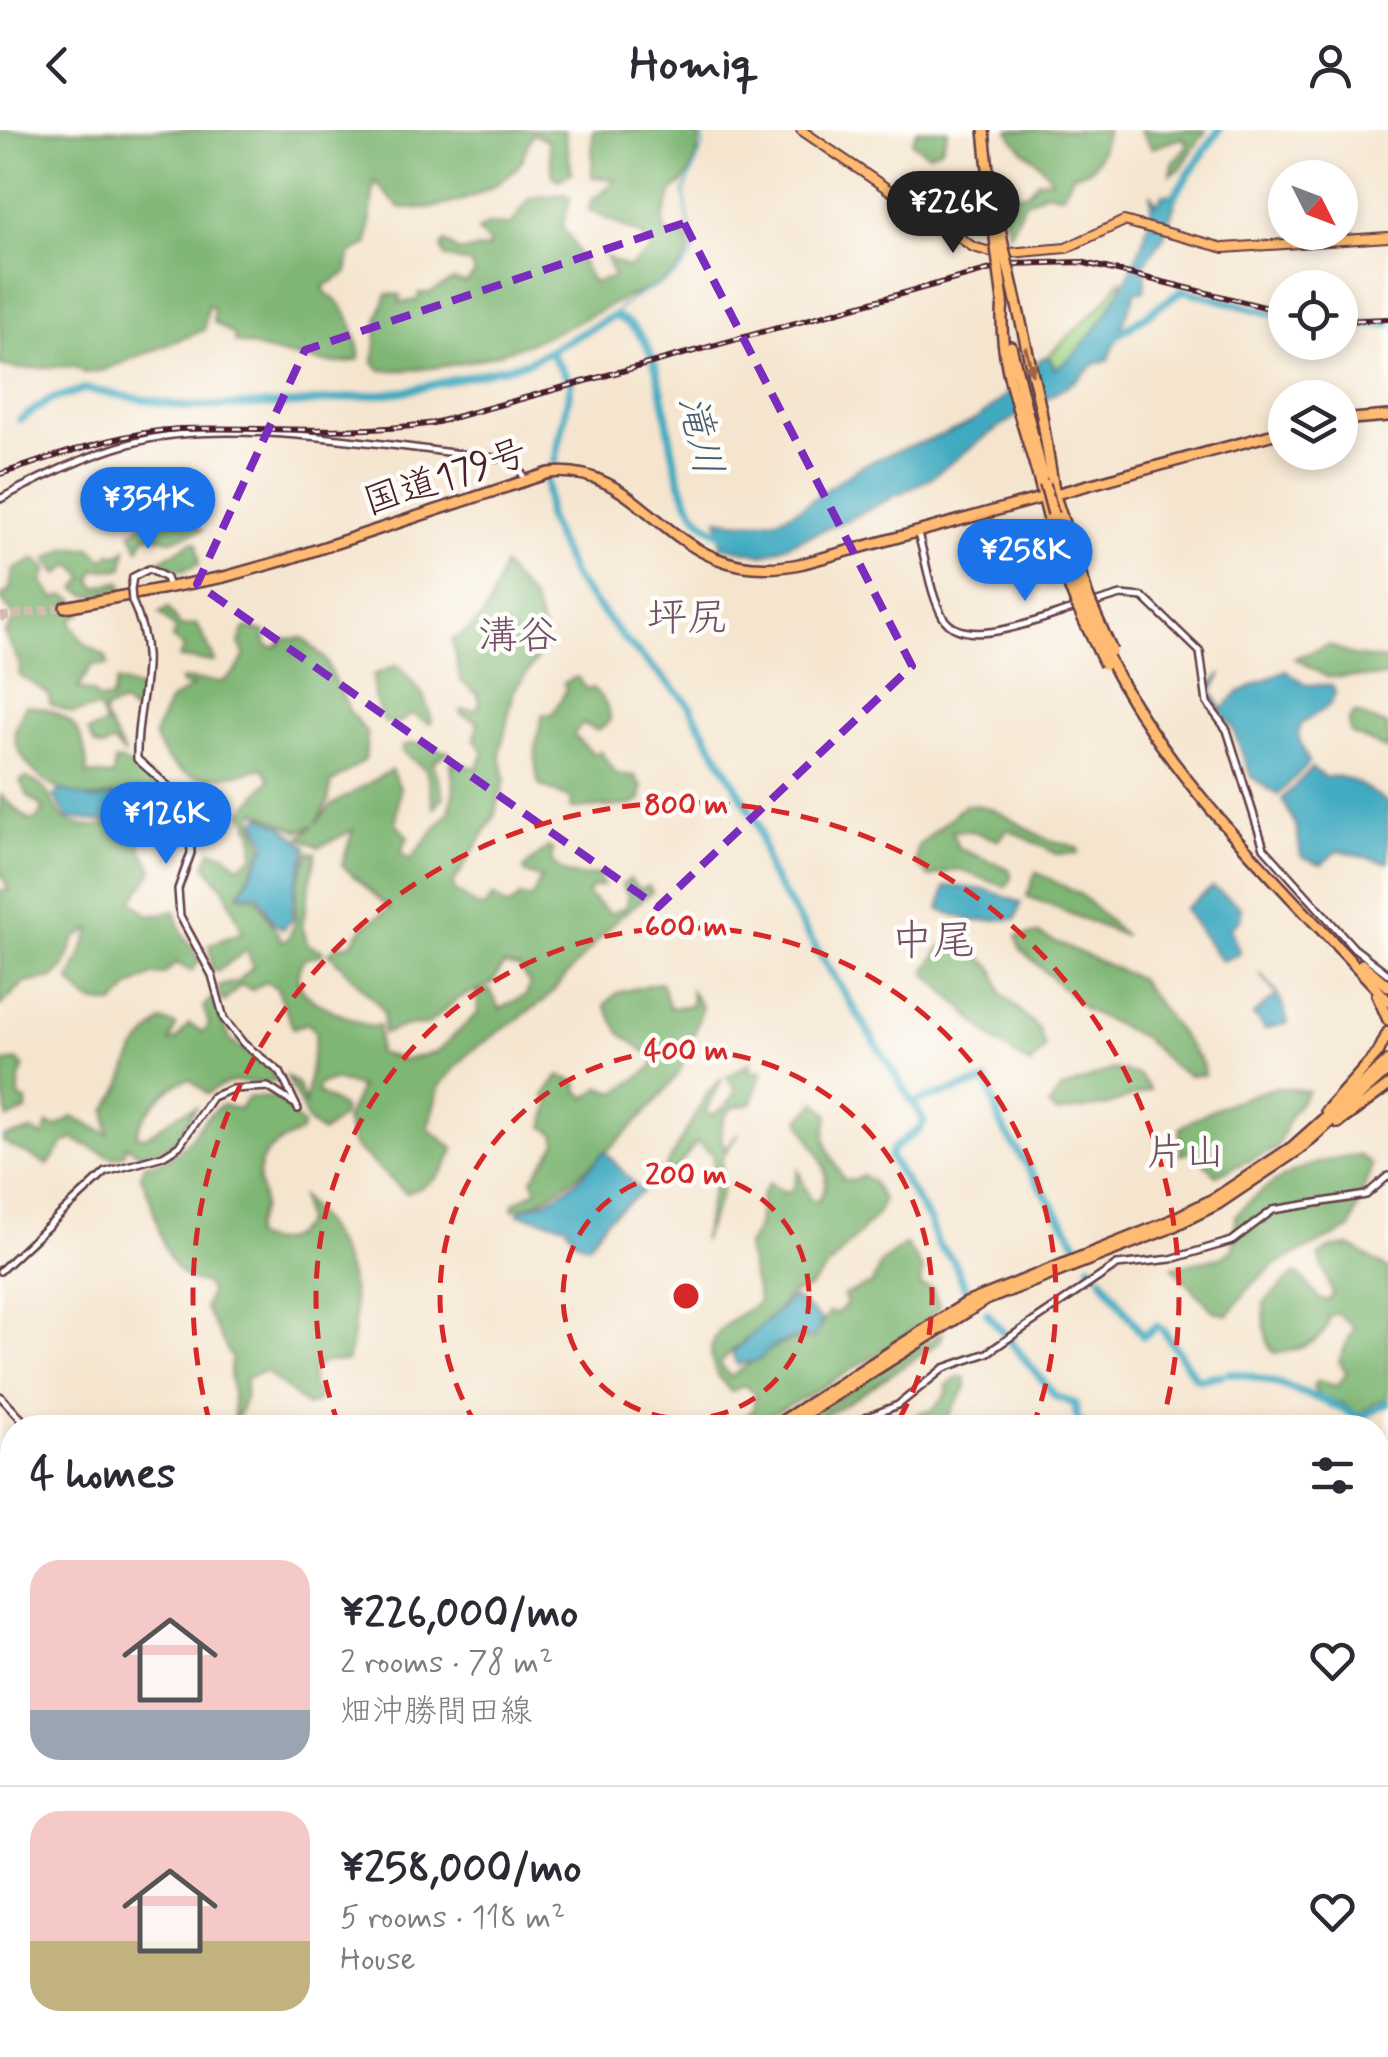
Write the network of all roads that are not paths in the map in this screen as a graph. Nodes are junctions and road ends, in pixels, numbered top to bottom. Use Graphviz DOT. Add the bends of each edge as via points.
graph roads {
  1 [pos="801,130"];
  2 [pos="984,130"];
  3 [pos="1388,238"];
  4 [pos="999,246"];
  5 [pos="1388,416"];
  6 [pos="1358,418"];
  7 [pos="1025,421"];
  8 [pos="1268,436"];
  9 [pos="525,480"];
  10 [pos="1055,496"];
  11 [pos="1042,498"];
  12 [pos="0,499"];
  13 [pos="917,531"];
  14 [pos="170,587"];
  15 [pos="1082,601"];
  16 [pos="65,608"];
  17 [pos="1354,961"];
  18 [pos="1388,974"];
  19 [pos="1388,986"];
  20 [pos="1388,998"];
  21 [pos="1388,1020"];
  22 [pos="1388,1032"];
  23 [pos="1388,1062"];
  24 [pos="1388,1070"];
  25 [pos="284,1080"];
  26 [pos="1388,1086"];
  27 [pos="277,1089"];
  28 [pos="1293,1154"];
  29 [pos="1261,1169"];
  30 [pos="1388,1176"];
  31 [pos="0,1271"];
  32 [pos="0,1396"];
  33 [pos="18,1415"];
  34 [pos="791,1415"];
  35 [pos="804,1415"];
  36 [pos="874,1415"];
  1 -- 3 [label="main road" via="986,252 1066,248 1120,222 1248,249"];
  2 -- 4 [label="highway"];
  4 -- 7 [label="highway, bridge"];
  4 -- 10 [label="highway, one-way, bridge" via="1041,410"];
  5 -- 6 [label="highway"];
  7 -- 11 [label="highway"];
  7 -- 15 [label="highway, bridge"];
  8 -- 10 [label="highway, 国道179号"];
  9 -- 12 [label="street" via="506,459 255,435 180,435 115,448"];
  9 -- 13 [label="highway, 国道179号" via="569,470 585,474 626,494 699,553 750,568 785,567"];
  9 -- 14 [label="highway, 国道179号" via="285,560"];
  10 -- 11 [label="highway, 国道179号"];
  10 -- 15 [label="highway"];
  11 -- 13 [label="highway, 国道179号"];
  11 -- 15 [label="highway"];
  13 -- 18 [label="street" via="942,615 956,630 969,634 1121,595 1143,597 1160,610 1204,658 1207,704 1227,730 1264,848 1354,948"];
  14 -- 16 [label="highway, 国道179号"];
  14 -- 25 [label="street, bridge" via="148,569 133,577 148,683 137,722 137,759 169,788 192,843 178,889 180,916 212,975 224,1019"];
  15 -- 17 [label="highway, bridge" via="1134,702 1208,797"];
  17 -- 19 [label="highway"];
  17 -- 20 [label="highway"];
  17 -- 21 [label="highway"];
  22 -- 29 [label="highway" via="1334,1102"];
  23 -- 29 [label="highway"];
  24 -- 28 [label="highway"];
  25 -- 27 [label="street"];
  25 -- 27 [label="street" via="298,1109"];
  26 -- 28 [label="highway"];
  27 -- 31 [label="street" via="232,1089 212,1097 179,1146 106,1172"];
  28 -- 35 [label="highway" via="1186,1221 986,1300"];
  29 -- 34 [label="highway" via="1173,1219 966,1303"];
  30 -- 36 [label="street" via="1366,1194 1273,1210 1232,1241 1171,1259 1117,1264 987,1353 944,1368"];
  32 -- 33 [label="street"];
}
